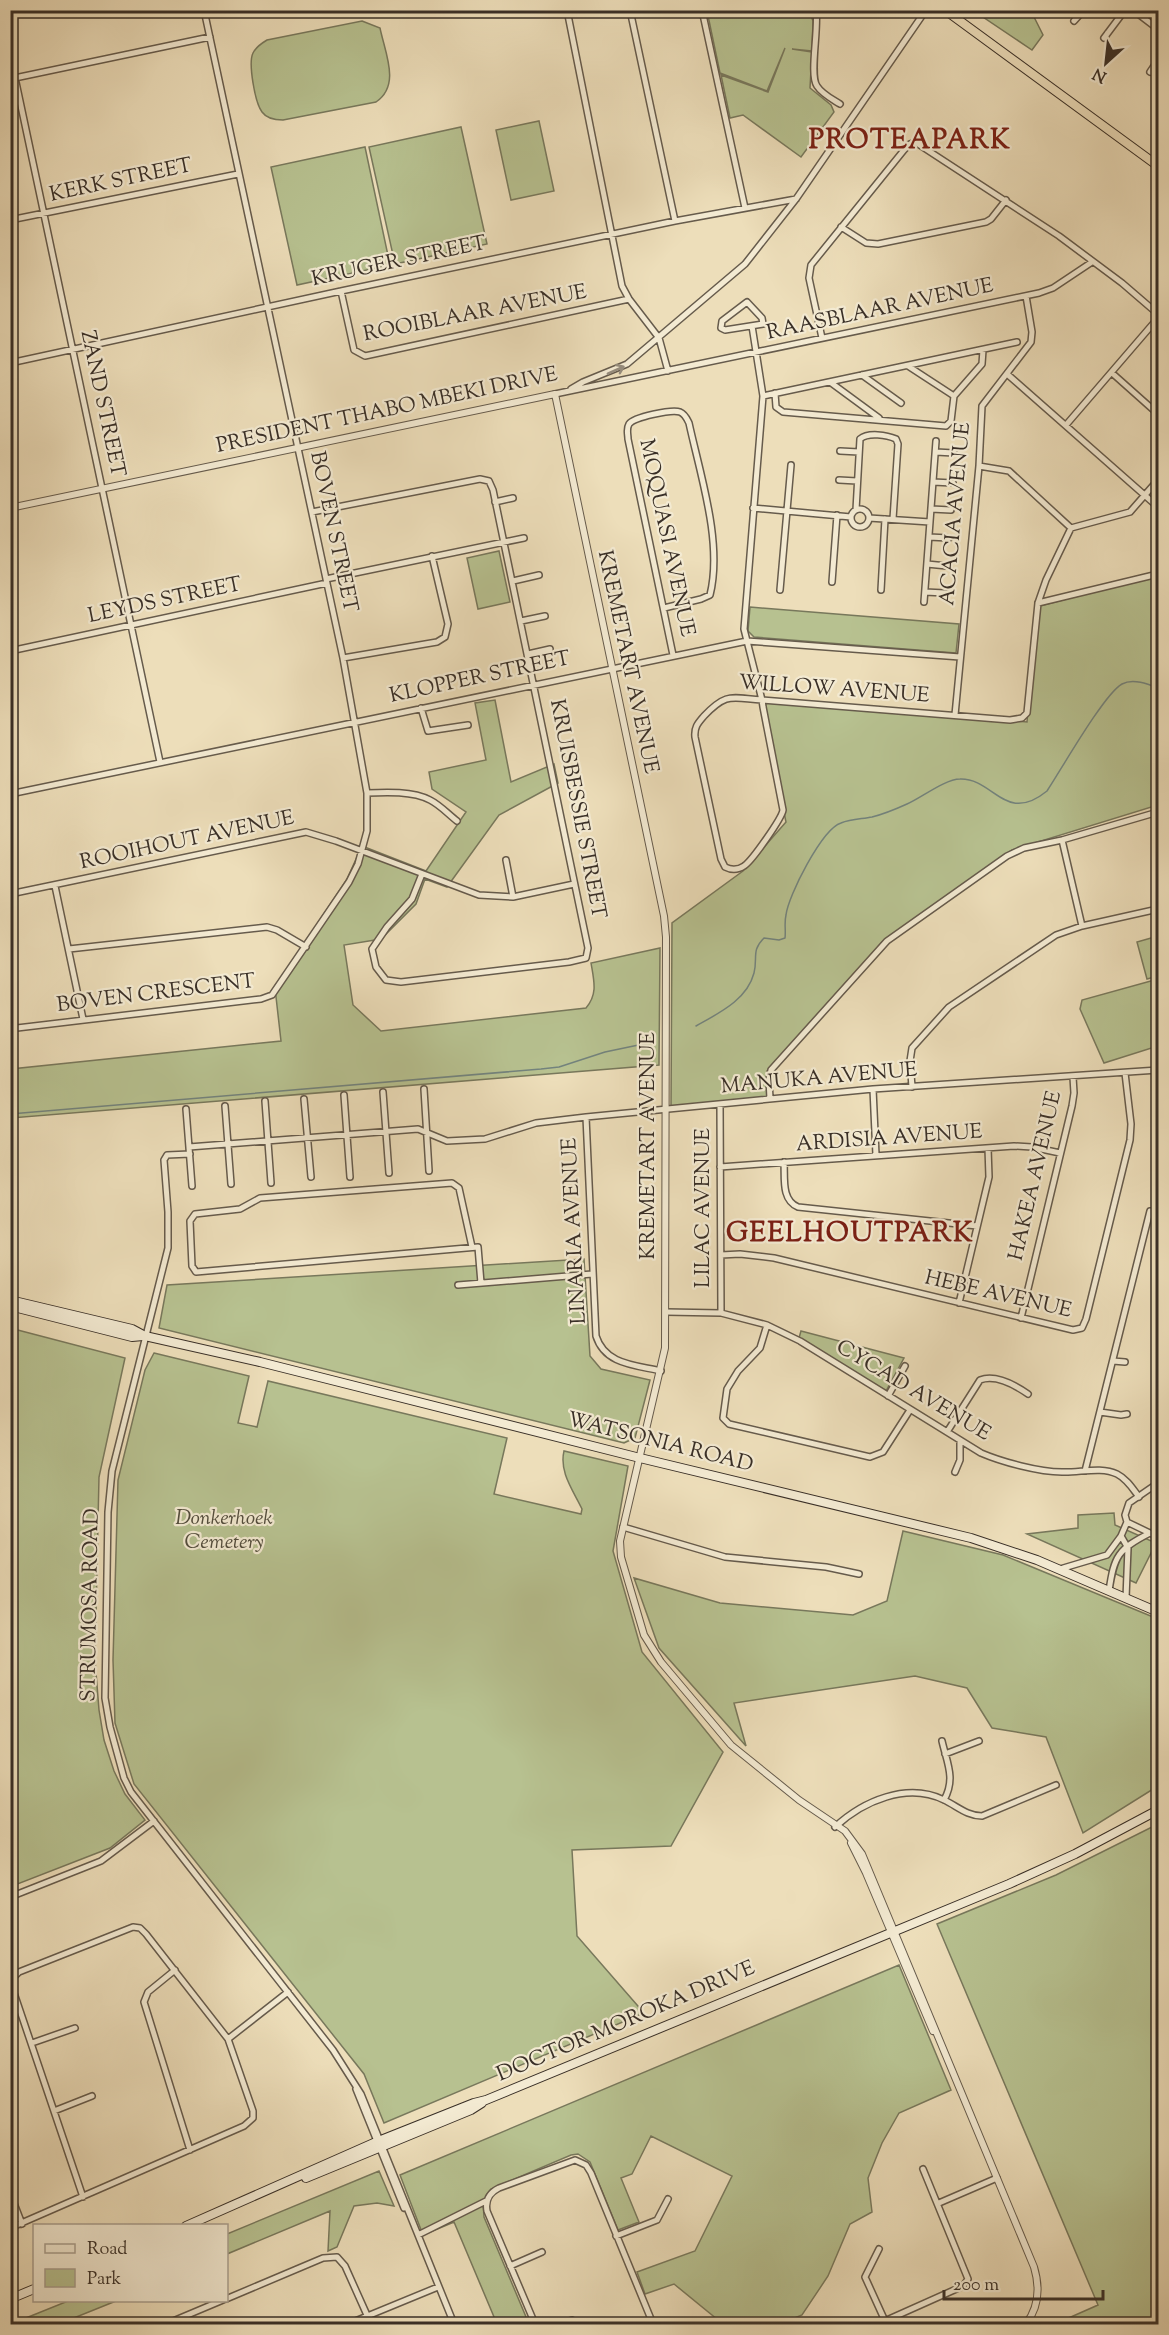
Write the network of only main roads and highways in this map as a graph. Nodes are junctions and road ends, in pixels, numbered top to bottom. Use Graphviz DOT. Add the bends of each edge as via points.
graph roads {
  1 [pos="945,10"];
  2 [pos="1158,166"];
  3 [pos="10,1300"];
  4 [pos="10,1306"];
  5 [pos="144,1336"];
  6 [pos="1158,1612"];
  7 [pos="1158,1810"];
  8 [pos="191,2224"];
  9 [pos="33,2289"];
  10 [pos="10,2299"];
  1 -- 2 [label="highway"];
  3 -- 5 [label="main road, WATSONIA ROAD" via="132,1329"];
  4 -- 5 [label="main road, WATSONIA ROAD" via="132,1337"];
  5 -- 6 [label="main road, WATSONIA ROAD" via="971,1538 1060,1569"];
  7 -- 8 [label="main road, DOCTOR MOROKA DRIVE" via="1075,1854 787,1971"];
  9 -- 10 [label="main road"];
}
